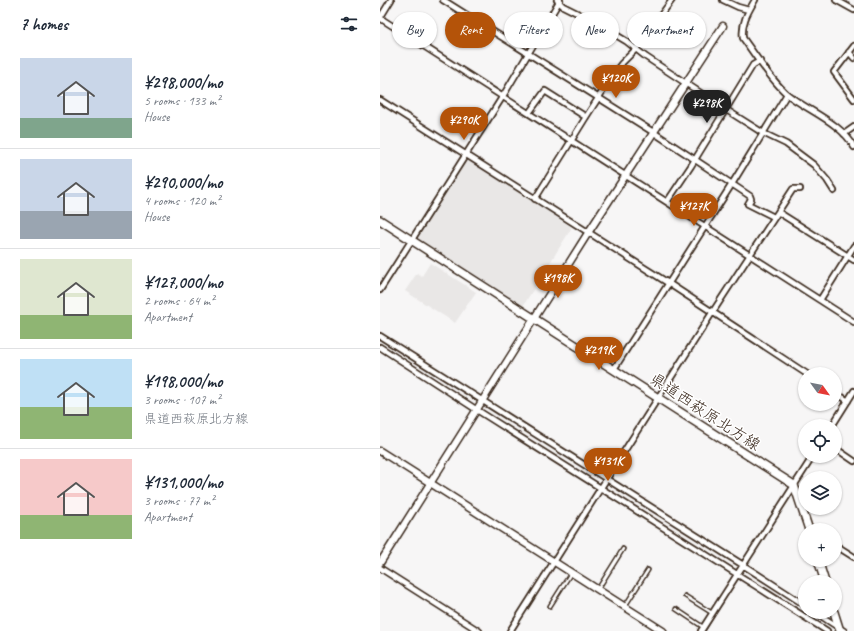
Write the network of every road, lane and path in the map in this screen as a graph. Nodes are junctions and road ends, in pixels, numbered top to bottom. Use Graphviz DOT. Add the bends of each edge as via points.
graph roads {
  1 [pos="391,0"];
  2 [pos="444,0"];
  3 [pos="672,0"];
  4 [pos="723,0"];
  5 [pos="755,0"];
  6 [pos="836,0"];
  7 [pos="559,1"];
  8 [pos="749,10"];
  9 [pos="854,10"];
  10 [pos="380,18"];
  11 [pos="723,26"];
  12 [pos="854,46"];
  13 [pos="636,49"];
  14 [pos="849,52"];
  15 [pos="528,53"];
  16 [pos="854,58"];
  17 [pos="760,61"];
  18 [pos="686,83"];
  19 [pos="787,94"];
  20 [pos="503,96"];
  21 [pos="854,98"];
  22 [pos="598,99"];
  23 [pos="380,100"];
  24 [pos="725,109"];
  25 [pos="529,113"];
  26 [pos="586,117"];
  27 [pos="854,126"];
  28 [pos="654,132"];
  29 [pos="763,133"];
  30 [pos="844,134"];
  31 [pos="572,140"];
  32 [pos="854,147"];
  33 [pos="465,155"];
  34 [pos="695,159"];
  35 [pos="626,176"];
  36 [pos="732,184"];
  37 [pos="800,190"];
  38 [pos="834,191"];
  39 [pos="536,199"];
  40 [pos="667,202"];
  41 [pos="778,212"];
  42 [pos="774,217"];
  43 [pos="380,220"];
  44 [pos="704,226"];
  45 [pos="588,233"];
  46 [pos="412,240"];
  47 [pos="854,246"];
  48 [pos="750,255"];
  49 [pos="848,256"];
  50 [pos="854,260"];
  51 [pos="668,284"];
  52 [pos="380,290"];
  53 [pos="820,300"];
  54 [pos="712,313"];
  55 [pos="535,318"];
  56 [pos="854,322"];
  57 [pos="380,336"];
  58 [pos="380,347"];
  59 [pos="614,369"];
  60 [pos="798,369"];
  61 [pos="854,391"];
  62 [pos="842,397"];
  63 [pos="657,398"];
  64 [pos="482,400"];
  65 [pos="848,401"];
  66 [pos="477,410"];
  67 [pos="836,419"];
  68 [pos="380,451"];
  69 [pos="842,452"];
  70 [pos="854,460"];
  71 [pos="808,463"];
  72 [pos="606,478"];
  73 [pos="431,483"];
  74 [pos="794,485"];
  75 [pos="601,488"];
  76 [pos="808,523"];
  77 [pos="623,549"];
  78 [pos="842,549"];
  79 [pos="854,557"];
  80 [pos="554,562"];
  81 [pos="380,563"];
  82 [pos="743,565"];
  83 [pos="380,568"];
  84 [pos="648,570"];
  85 [pos="571,573"];
  86 [pos="737,574"];
  87 [pos="598,590"];
  88 [pos="685,596"];
  89 [pos="798,601"];
  90 [pos="550,606"];
  91 [pos="625,606"];
  92 [pos="676,609"];
  93 [pos="712,613"];
  94 [pos="825,619"];
  95 [pos="837,619"];
  96 [pos="702,629"];
  97 [pos="841,630"];
  98 [pos="479,631"];
  99 [pos="510,631"];
  100 [pos="663,631"];
  101 [pos="827,631"];
  1 -- 10 [label="street"];
  2 -- 15 [label="street"];
  3 -- 13 [label="street"];
  4 -- 8 [label="street"];
  5 -- 8 [label="street"];
  6 -- 9 [label="street"];
  7 -- 13 [label="street" via="563,6 591,20"];
  7 -- 15 [label="street"];
  8 -- 17 [label="street" via="742,29 743,38"];
  10 -- 20 [label="street"];
  11 -- 18 [label="street"];
  12 -- 14 [label="street"];
  13 -- 18 [label="street"];
  13 -- 22 [label="street" via="618,67"];
  14 -- 16 [label="street"];
  14 -- 21 [label="street" via="834,72"];
  15 -- 20 [label="street"];
  15 -- 22 [label="street"];
  17 -- 19 [label="street"];
  17 -- 24 [label="street" via="753,66"];
  18 -- 24 [label="street"];
  18 -- 28 [label="street"];
  19 -- 29 [label="street"];
  19 -- 30 [label="street"];
  20 -- 25 [label="street"];
  20 -- 33 [label="street"];
  22 -- 26 [label="street"];
  22 -- 28 [label="street"];
  23 -- 33 [label="street"];
  24 -- 29 [label="street"];
  24 -- 34 [label="street"];
  25 -- 26 [label="street" via="545,91"];
  25 -- 31 [label="street"];
  26 -- 31 [label="street"];
  27 -- 30 [label="street"];
  28 -- 34 [label="street"];
  28 -- 35 [label="street"];
  29 -- 36 [label="street"];
  29 -- 38 [label="street" via="797,151 814,165"];
  30 -- 32 [label="street"];
  31 -- 35 [label="street"];
  31 -- 39 [label="street"];
  33 -- 39 [label="street"];
  33 -- 46 [label="street"];
  34 -- 36 [label="street"];
  34 -- 40 [label="street"];
  35 -- 40 [label="street"];
  35 -- 45 [label="street"];
  36 -- 42 [label="street" via="750,196 748,204"];
  36 -- 44 [label="street"];
  37 -- 41 [label="street" via="793,189"];
  39 -- 45 [label="street"];
  40 -- 44 [label="street"];
  41 -- 42 [label="street"];
  41 -- 49 [label="street"];
  42 -- 48 [label="street"];
  43 -- 46 [label="main road, 県道西萩原北方線"];
  44 -- 48 [label="street"];
  44 -- 51 [label="street"];
  45 -- 51 [label="street"];
  45 -- 55 [label="street"];
  46 -- 52 [label="street"];
  46 -- 55 [label="main road, 県道西萩原北方線"];
  47 -- 49 [label="street"];
  48 -- 53 [label="street"];
  48 -- 54 [label="street"];
  49 -- 50 [label="street"];
  49 -- 53 [label="street"];
  51 -- 54 [label="street"];
  51 -- 59 [label="street"];
  53 -- 56 [label="street"];
  54 -- 60 [label="street"];
  54 -- 63 [label="street"];
  55 -- 59 [label="main road, 県道西萩原北方線"];
  55 -- 64 [label="street"];
  57 -- 64 [label="street"];
  58 -- 66 [label="street"];
  59 -- 63 [label="main road, 県道西萩原北方線"];
  61 -- 65 [label="street"];
  62 -- 65 [label="street"];
  63 -- 72 [label="street"];
  63 -- 74 [label="main road, 県道西萩原北方線"];
  64 -- 66 [label="street"];
  64 -- 72 [label="street"];
  65 -- 67 [label="street"];
  66 -- 73 [label="street"];
  66 -- 75 [label="street"];
  68 -- 73 [label="street"];
  69 -- 70 [label="street"];
  71 -- 74 [label="street"];
  72 -- 75 [label="street"];
  72 -- 82 [label="street"];
  73 -- 80 [label="street"];
  73 -- 81 [label="street"];
  74 -- 76 [label="main road"];
  74 -- 82 [label="street"];
  75 -- 80 [label="street"];
  75 -- 86 [label="street"];
  77 -- 87 [label="lane"];
  78 -- 79 [label="street"];
  80 -- 85 [label="street"];
  80 -- 99 [label="street"];
  82 -- 86 [label="street"];
  82 -- 89 [label="street"];
  83 -- 98 [label="street"];
  84 -- 91 [label="lane"];
  85 -- 87 [label="street"];
  85 -- 90 [label="lane"];
  86 -- 93 [label="street"];
  86 -- 101 [label="street"];
  87 -- 91 [label="street"];
  88 -- 93 [label="lane"];
  91 -- 100 [label="street"];
  92 -- 96 [label="lane"];
  93 -- 96 [label="street"];
  94 -- 97 [label="street"];
  95 -- 97 [label="main road"];
}
